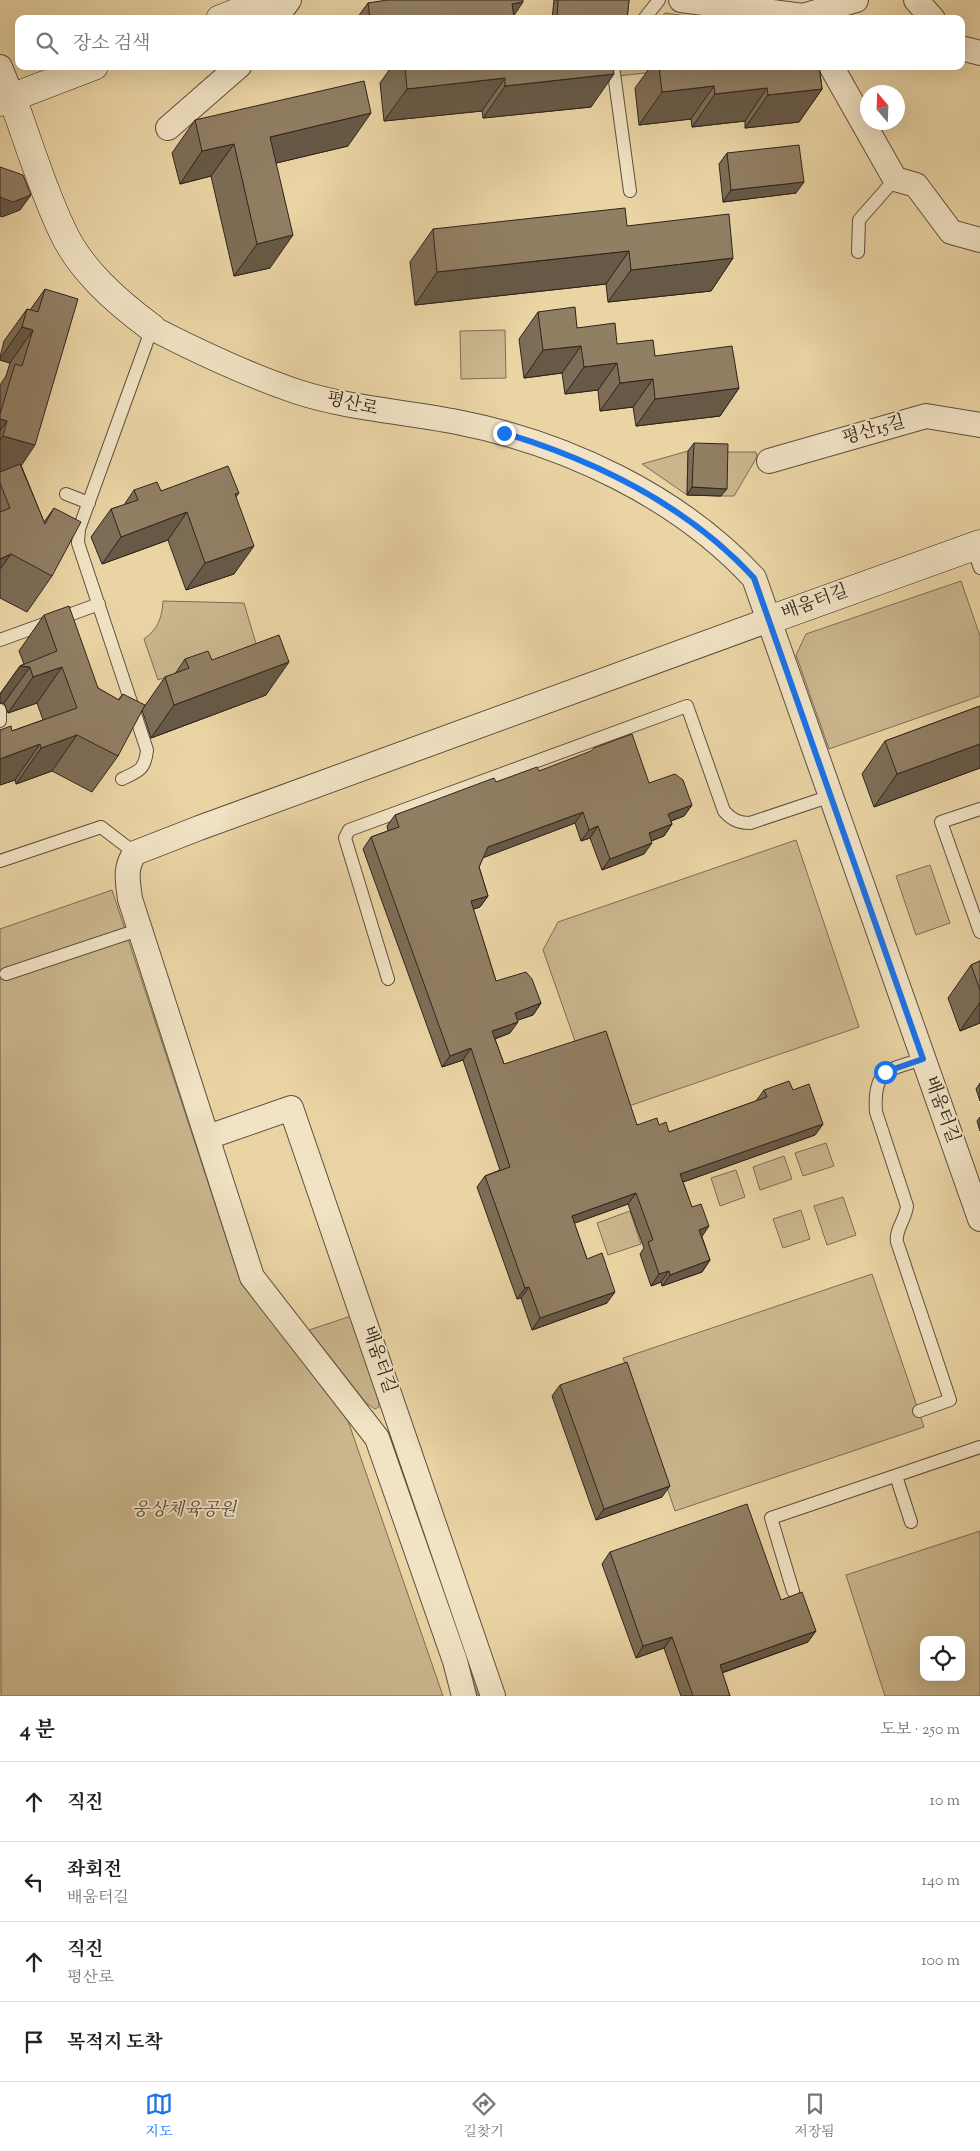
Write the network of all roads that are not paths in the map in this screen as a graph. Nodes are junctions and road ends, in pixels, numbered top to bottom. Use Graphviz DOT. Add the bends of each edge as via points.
graph roads {
  1 [pos="270,0"];
  2 [pos="288,0"];
  3 [pos="659,0"];
  4 [pos="681,0"];
  5 [pos="856,0"];
  6 [pos="916,0"];
  7 [pos="709,2"];
  8 [pos="231,15"];
  9 [pos="278,15"];
  10 [pos="647,15"];
  11 [pos="786,15"];
  12 [pos="813,15"];
  13 [pos="929,15"];
  14 [pos="965,49"];
  15 [pos="980,53"];
  16 [pos="0,67"];
  17 [pos="84,70"];
  18 [pos="234,70"];
  19 [pos="614,70"];
  20 [pos="833,70"];
  21 [pos="6,100"];
  22 [pos="168,128"];
  23 [pos="895,179"];
  24 [pos="630,191"];
  25 [pos="980,240"];
  26 [pos="858,252"];
  27 [pos="152,328"];
  28 [pos="980,425"];
  29 [pos="769,461"];
  30 [pos="66,494"];
  31 [pos="89,503"];
  32 [pos="977,553"];
  33 [pos="99,604"];
  34 [pos="769,620"];
  35 [pos="0,640"];
  36 [pos="0,710"];
  37 [pos="0,721"];
  38 [pos="122,779"];
  39 [pos="831,796"];
  40 [pos="980,809"];
  41 [pos="135,853"];
  42 [pos="0,861"];
  43 [pos="141,928"];
  44 [pos="980,932"];
  45 [pos="6,974"];
  46 [pos="388,979"];
  47 [pos="923,1059"];
  48 [pos="208,1137"];
  49 [pos="980,1219"];
  50 [pos="919,1411"];
  51 [pos="401,1429"];
  52 [pos="377,1438"];
  53 [pos="980,1448"];
  54 [pos="896,1476"];
  55 [pos="912,1522"];
  56 [pos="793,1590"];
  57 [pos="464,1696"];
  58 [pos="493,1696"];
  1 -- 8 [label="street"];
  2 -- 9 [label="street"];
  3 -- 10 [label="lane"];
  4 -- 7 [label="street"];
  5 -- 12 [label="street"];
  6 -- 13 [label="street"];
  7 -- 11 [label="street"];
  14 -- 15 [label="street"];
  16 -- 21 [label="street, 평산로"];
  17 -- 21 [label="street"];
  18 -- 22 [label="street"];
  19 -- 24 [label="lane"];
  20 -- 23 [label="street"];
  21 -- 27 [label="street, 평산로" via="62,232 108,291"];
  23 -- 25 [label="street" via="916,186 952,232"];
  23 -- 26 [label="lane" via="860,220"];
  27 -- 31 [label="lane"];
  27 -- 34 [label="street, 평산로" via="224,363 298,392 376,411 456,422 504,433 584,462 654,498 714,540 754,578"];
  28 -- 29 [label="street, 평산15길" via="926,416"];
  30 -- 31 [label="lane"];
  31 -- 33 [label="lane" via="78,543"];
  32 -- 34 [label="street, 배움터길"];
  33 -- 35 [label="lane"];
  33 -- 38 [label="lane" via="148,750 146,762 139,772"];
  34 -- 39 [label="street, 배움터길"];
  34 -- 41 [label="street"];
  36 -- 37 [label="lane"];
  39 -- 46 [label="lane" via="750,823 730,818 724,811 687,706 349,830 344,838"];
  39 -- 47 [label="street, 배움터길"];
  40 -- 44 [label="lane" via="941,822"];
  41 -- 42 [label="lane" via="101,827"];
  41 -- 43 [label="street" via="126,874 130,899"];
  43 -- 45 [label="lane"];
  43 -- 48 [label="street"];
  47 -- 49 [label="street, 배움터길"];
  47 -- 50 [label="lane" via="885,1072 876,1091 876,1112 906,1206 897,1242 950,1400"];
  48 -- 51 [label="street, 배움터길" via="291,1108"];
  48 -- 52 [label="street" via="252,1277"];
  51 -- 52 [label="street"];
  51 -- 58 [label="street, 배움터길"];
  52 -- 57 [label="street" via="455,1661"];
  53 -- 54 [label="lane"];
  54 -- 55 [label="lane"];
  54 -- 56 [label="lane" via="771,1518"];
}
